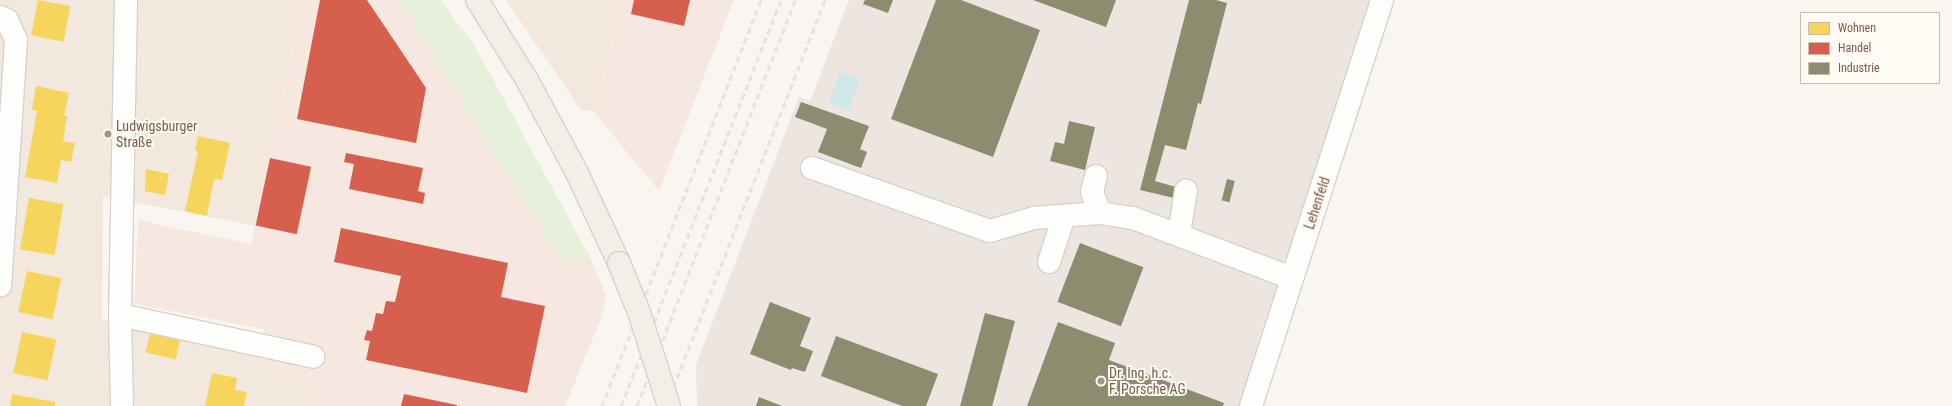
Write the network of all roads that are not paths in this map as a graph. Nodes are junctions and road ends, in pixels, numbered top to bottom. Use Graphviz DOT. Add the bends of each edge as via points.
graph roads {
  1 [pos="126,0"];
  2 [pos="477,0"];
  3 [pos="1382,0"];
  4 [pos="0,18"];
  5 [pos="812,168"];
  6 [pos="1096,176"];
  7 [pos="1186,191"];
  8 [pos="1100,213"];
  9 [pos="1064,216"];
  10 [pos="1179,234"];
  11 [pos="1049,262"];
  12 [pos="1292,278"];
  13 [pos="0,284"];
  14 [pos="120,315"];
  15 [pos="314,357"];
  16 [pos="122,406"];
  17 [pos="669,406"];
  18 [pos="1251,406"];
  1 -- 14 [label="street"];
  2 -- 17 [label="main road, bridge" via="531,87 577,173 639,312"];
  3 -- 12 [label="street, Lehenfeld"];
  4 -- 13 [label="street" via="7,20 16,40"];
  5 -- 9 [label="street" via="990,231 1034,218"];
  6 -- 8 [label="street" via="1092,192"];
  7 -- 10 [label="street"];
  8 -- 9 [label="street"];
  8 -- 10 [label="street" via="1132,218"];
  9 -- 11 [label="street"];
  10 -- 12 [label="street"];
  12 -- 18 [label="street, Lehenfeld"];
  14 -- 15 [label="street"];
  14 -- 16 [label="street"];
}
